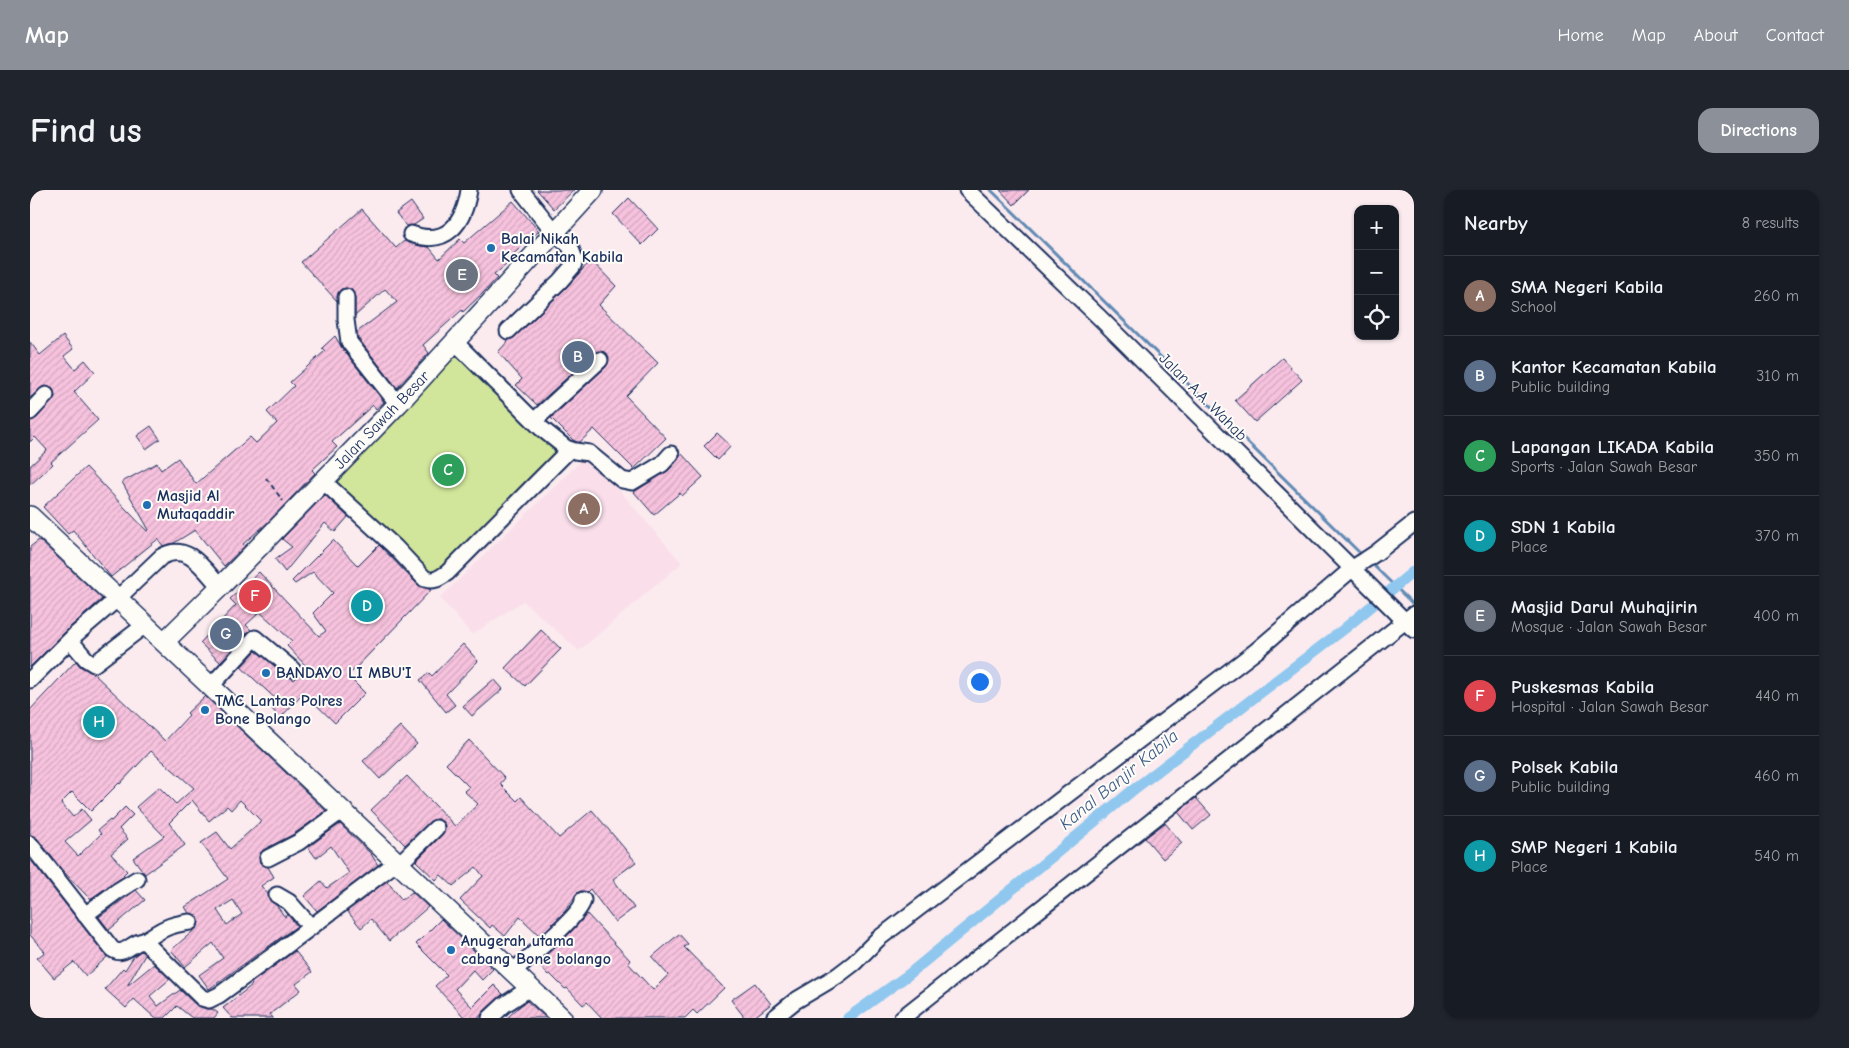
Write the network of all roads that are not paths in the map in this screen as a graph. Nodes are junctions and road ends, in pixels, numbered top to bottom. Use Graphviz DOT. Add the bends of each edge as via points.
graph roads {
  1 [pos="469,190"];
  2 [pos="521,190"];
  3 [pos="593,190"];
  4 [pos="966,190"];
  5 [pos="554,232"];
  6 [pos="411,234"];
  7 [pos="346,297"];
  8 [pos="508,331"];
  9 [pos="455,342"];
  10 [pos="600,360"];
  11 [pos="46,395"];
  12 [pos="398,404"];
  13 [pos="30,412"];
  14 [pos="534,421"];
  15 [pos="569,450"];
  16 [pos="671,454"];
  17 [pos="324,481"];
  18 [pos="32,522"];
  19 [pos="1414,523"];
  20 [pos="462,557"];
  21 [pos="475,571"];
  22 [pos="1356,572"];
  23 [pos="220,587"];
  24 [pos="117,599"];
  25 [pos="1407,619"];
  26 [pos="145,625"];
  27 [pos="70,640"];
  28 [pos="164,642"];
  29 [pos="292,669"];
  30 [pos="30,680"];
  31 [pos="211,686"];
  32 [pos="343,810"];
  33 [pos="436,828"];
  34 [pos="30,844"];
  35 [pos="268,858"];
  36 [pos="398,863"];
  37 [pos="137,879"];
  38 [pos="278,895"];
  39 [pos="583,900"];
  40 [pos="85,915"];
  41 [pos="190,922"];
  42 [pos="311,928"];
  43 [pos="144,941"];
  44 [pos="512,972"];
  45 [pos="530,988"];
  46 [pos="490,1018"];
  47 [pos="562,1018"];
  48 [pos="774,1018"];
  49 [pos="902,1018"];
  1 -- 6 [label="street" via="467,204 454,228 434,237"];
  2 -- 5 [label="street"];
  3 -- 5 [label="main road, Jalan Sawah Besar"];
  4 -- 22 [label="street, Jalan A.A. Wahab"];
  5 -- 8 [label="street" via="570,246 573,266"];
  5 -- 9 [label="main road, Jalan Sawah Besar"];
  7 -- 12 [label="street" via="349,342"];
  9 -- 12 [label="main road, Jalan Sawah Besar"];
  9 -- 14 [label="street"];
  10 -- 14 [label="street"];
  11 -- 13 [label="street"];
  12 -- 17 [label="main road, Jalan Sawah Besar"];
  14 -- 15 [label="street"];
  15 -- 16 [label="street" via="589,453 627,483 662,464"];
  15 -- 20 [label="street"];
  17 -- 20 [label="street" via="425,578 436,580"];
  17 -- 23 [label="main road, Jalan Sawah Besar"];
  18 -- 24 [label="main road"];
  19 -- 22 [label="street"];
  20 -- 21 [label="street"];
  22 -- 25 [label="street, Jalan A.A. Wahab"];
  22 -- 48 [label="street" via="878,939 837,976"];
  23 -- 24 [label="street" via="191,557 174,551 161,557"];
  23 -- 28 [label="main road, Jalan Sawah Besar"];
  24 -- 26 [label="main road"];
  24 -- 27 [label="street"];
  25 -- 49 [label="street"];
  26 -- 27 [label="street" via="94,664"];
  26 -- 28 [label="main road"];
  27 -- 30 [label="street"];
  28 -- 31 [label="main road"];
  29 -- 31 [label="street" via="255,638"];
  31 -- 32 [label="main road"];
  32 -- 35 [label="street" via="299,842"];
  32 -- 36 [label="main road"];
  33 -- 36 [label="street"];
  34 -- 40 [label="street"];
  36 -- 42 [label="street"];
  36 -- 44 [label="main road"];
  37 -- 40 [label="street"];
  38 -- 42 [label="street" via="290,902"];
  39 -- 44 [label="street" via="570,919"];
  40 -- 43 [label="street" via="115,952"];
  41 -- 43 [label="street" via="163,928"];
  42 -- 43 [label="street" via="209,1000 202,998"];
  44 -- 45 [label="main road"];
  45 -- 46 [label="street"];
  45 -- 47 [label="main road"];
}
